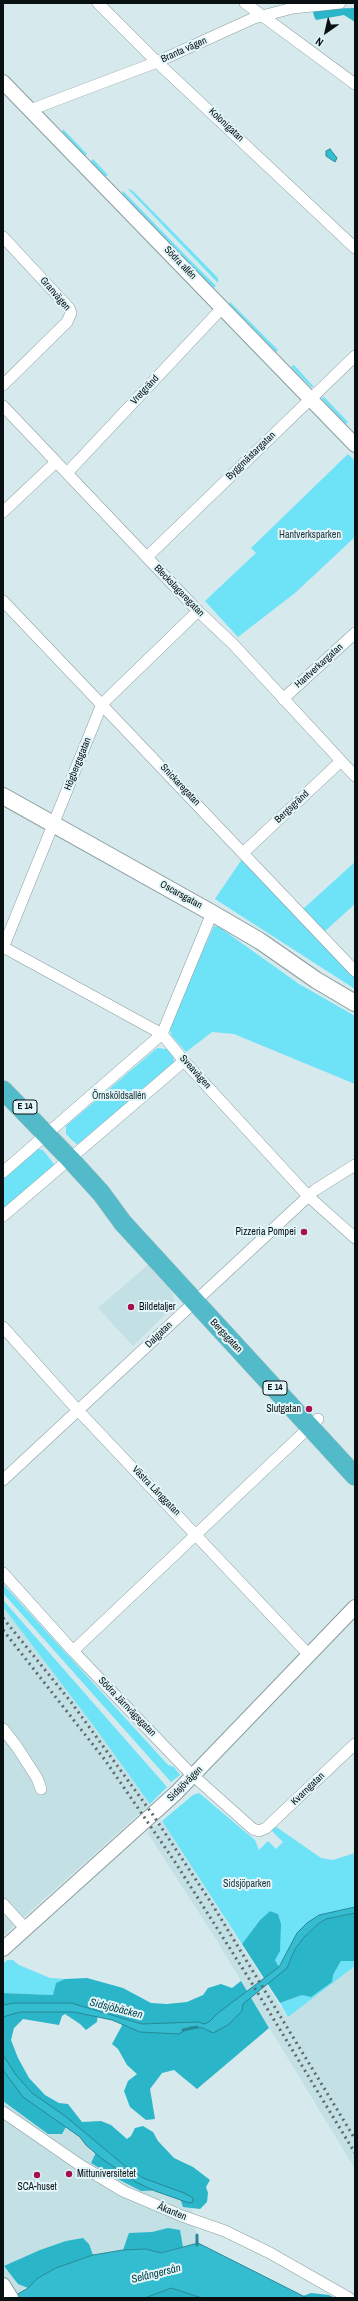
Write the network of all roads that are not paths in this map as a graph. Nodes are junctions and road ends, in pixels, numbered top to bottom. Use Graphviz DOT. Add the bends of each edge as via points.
graph roads {
  1 [pos="98,3"];
  2 [pos="245,3"];
  3 [pos="340,3"];
  4 [pos="263,17"];
  5 [pos="157,62"];
  6 [pos="355,84"];
  7 [pos="4,87"];
  8 [pos="30,110"];
  9 [pos="3,237"];
  10 [pos="355,248"];
  11 [pos="223,307"];
  12 [pos="355,356"];
  13 [pos="3,385"];
  14 [pos="311,398"];
  15 [pos="3,406"];
  16 [pos="355,445"];
  17 [pos="56,462"];
  18 [pos="67,473"];
  19 [pos="3,512"];
  20 [pos="147,557"];
  21 [pos="3,601"];
  22 [pos="198,611"];
  23 [pos="355,633"];
  24 [pos="283,699"];
  25 [pos="102,704"];
  26 [pos="341,761"];
  27 [pos="355,776"];
  28 [pos="3,796"];
  29 [pos="54,824"];
  30 [pos="244,852"];
  31 [pos="212,913"];
  32 [pos="3,947"];
  33 [pos="355,971"];
  34 [pos="355,1003"];
  35 [pos="162,1034"];
  36 [pos="184,1061"];
  37 [pos="3,1080"];
  38 [pos="3,1090"];
  39 [pos="47,1134"];
  40 [pos="70,1158"];
  41 [pos="355,1165"];
  42 [pos="3,1172"];
  43 [pos="308,1196"];
  44 [pos="3,1216"];
  45 [pos="355,1238"];
  46 [pos="197,1298"];
  47 [pos="3,1328"];
  48 [pos="79,1411"];
  49 [pos="314,1423"];
  50 [pos="355,1460"];
  51 [pos="355,1476"];
  52 [pos="3,1480"];
  53 [pos="198,1535"];
  54 [pos="3,1573"];
  55 [pos="355,1607"];
  56 [pos="73,1651"];
  57 [pos="309,1654"];
  58 [pos="3,1729"];
  59 [pos="355,1744"];
  60 [pos="193,1776"];
  61 [pos="40,1789"];
  62 [pos="259,1831"];
  63 [pos="3,1904"];
  64 [pos="25,1928"];
  65 [pos="3,1949"];
  66 [pos="3,2112"];
  67 [pos="349,2298"];
  1 -- 5 [label="street, Kolonigatan"];
  2 -- 4 [label="street"];
  3 -- 4 [label="street, Branta vägen" via="293,8"];
  4 -- 5 [label="street, Branta vägen" via="254,18"];
  4 -- 6 [label="street"];
  5 -- 8 [label="street, Branta vägen"];
  5 -- 10 [label="street, Kolonigatan"];
  7 -- 8 [label="street, Södra allén"];
  8 -- 11 [label="street, Södra allén"];
  9 -- 13 [label="street, Granvägen" via="71,313 67,322"];
  11 -- 14 [label="street, Södra allén"];
  11 -- 18 [label="street, Vretgränd"];
  12 -- 14 [label="street, Byggmästargatan"];
  14 -- 16 [label="street, Södra allén"];
  14 -- 20 [label="street, Byggmästargatan"];
  15 -- 17 [label="street, Bleckslagaregatan"];
  17 -- 18 [label="street, Bleckslagaregatan"];
  17 -- 19 [label="street"];
  18 -- 20 [label="street, Bleckslagaregatan"];
  20 -- 22 [label="street, Bleckslagaregatan"];
  21 -- 25 [label="street, Snickaregatan"];
  22 -- 24 [label="street, Bleckslagaregatan"];
  22 -- 25 [label="street, Högbergsgatan"];
  23 -- 24 [label="street, Hantverkargatan"];
  24 -- 26 [label="street, Bleckslagaregatan"];
  25 -- 29 [label="street, Högbergsgatan"];
  25 -- 30 [label="street, Snickaregatan"];
  26 -- 27 [label="street, Bleckslagaregatan"];
  26 -- 30 [label="street, Bergsgränd"];
  28 -- 29 [label="main road, Oscarsgatan"];
  29 -- 31 [label="main road, Oscarsgatan"];
  29 -- 32 [label="street, Högbergsgatan"];
  30 -- 33 [label="street, Snickaregatan"];
  31 -- 34 [label="main road, Oscarsgatan"];
  31 -- 35 [label="street"];
  32 -- 35 [label="street, Sveavägen"];
  35 -- 36 [label="street, Sveavägen"];
  35 -- 39 [label="street"];
  36 -- 40 [label="street"];
  36 -- 43 [label="street, Sveavägen"];
  37 -- 39 [label="highway, Bergsgatan / E 14"];
  38 -- 39 [label="highway, Bergsgatan / E 14"];
  39 -- 40 [label="highway, Bergsgatan / E 14"];
  39 -- 42 [label="street"];
  40 -- 44 [label="street"];
  40 -- 46 [label="highway, Bergsgatan / E 14" via="101,1193 132,1216"];
  41 -- 43 [label="street, Dalgatan"];
  43 -- 45 [label="street, Sveavägen"];
  43 -- 46 [label="street, Dalgatan"];
  46 -- 48 [label="street, Dalgatan"];
  46 -- 49 [label="highway, Bergsgatan / E 14"];
  47 -- 48 [label="street, Västra Långgatan"];
  48 -- 52 [label="street, Dalgatan"];
  48 -- 53 [label="street, Västra Långgatan"];
  49 -- 50 [label="highway, Bergsgatan / E 14"];
  49 -- 51 [label="highway, Bergsgatan / E 14"];
  49 -- 53 [label="street"];
  53 -- 56 [label="street"];
  53 -- 57 [label="street, Västra Långgatan"];
  54 -- 56 [label="street, Södra Järnvägsgatan"];
  55 -- 57 [label="street, Sidsjövägen"];
  56 -- 60 [label="street, Södra Järnvägsgatan"];
  57 -- 60 [label="street, Sidsjövägen"];
  58 -- 61 [label="street" via="37,1778"];
  59 -- 62 [label="street, Kvarngatan" via="266,1828"];
  60 -- 62 [label="street, Södra Järnvägsgatan" via="253,1829"];
  60 -- 64 [label="street, Sidsjövägen" via="153,1815"];
  63 -- 64 [label="street"];
  64 -- 65 [label="street, Sidsjövägen"];
  66 -- 67 [label="street, Åkanten" via="123,2191 225,2231 270,2253"];
}
